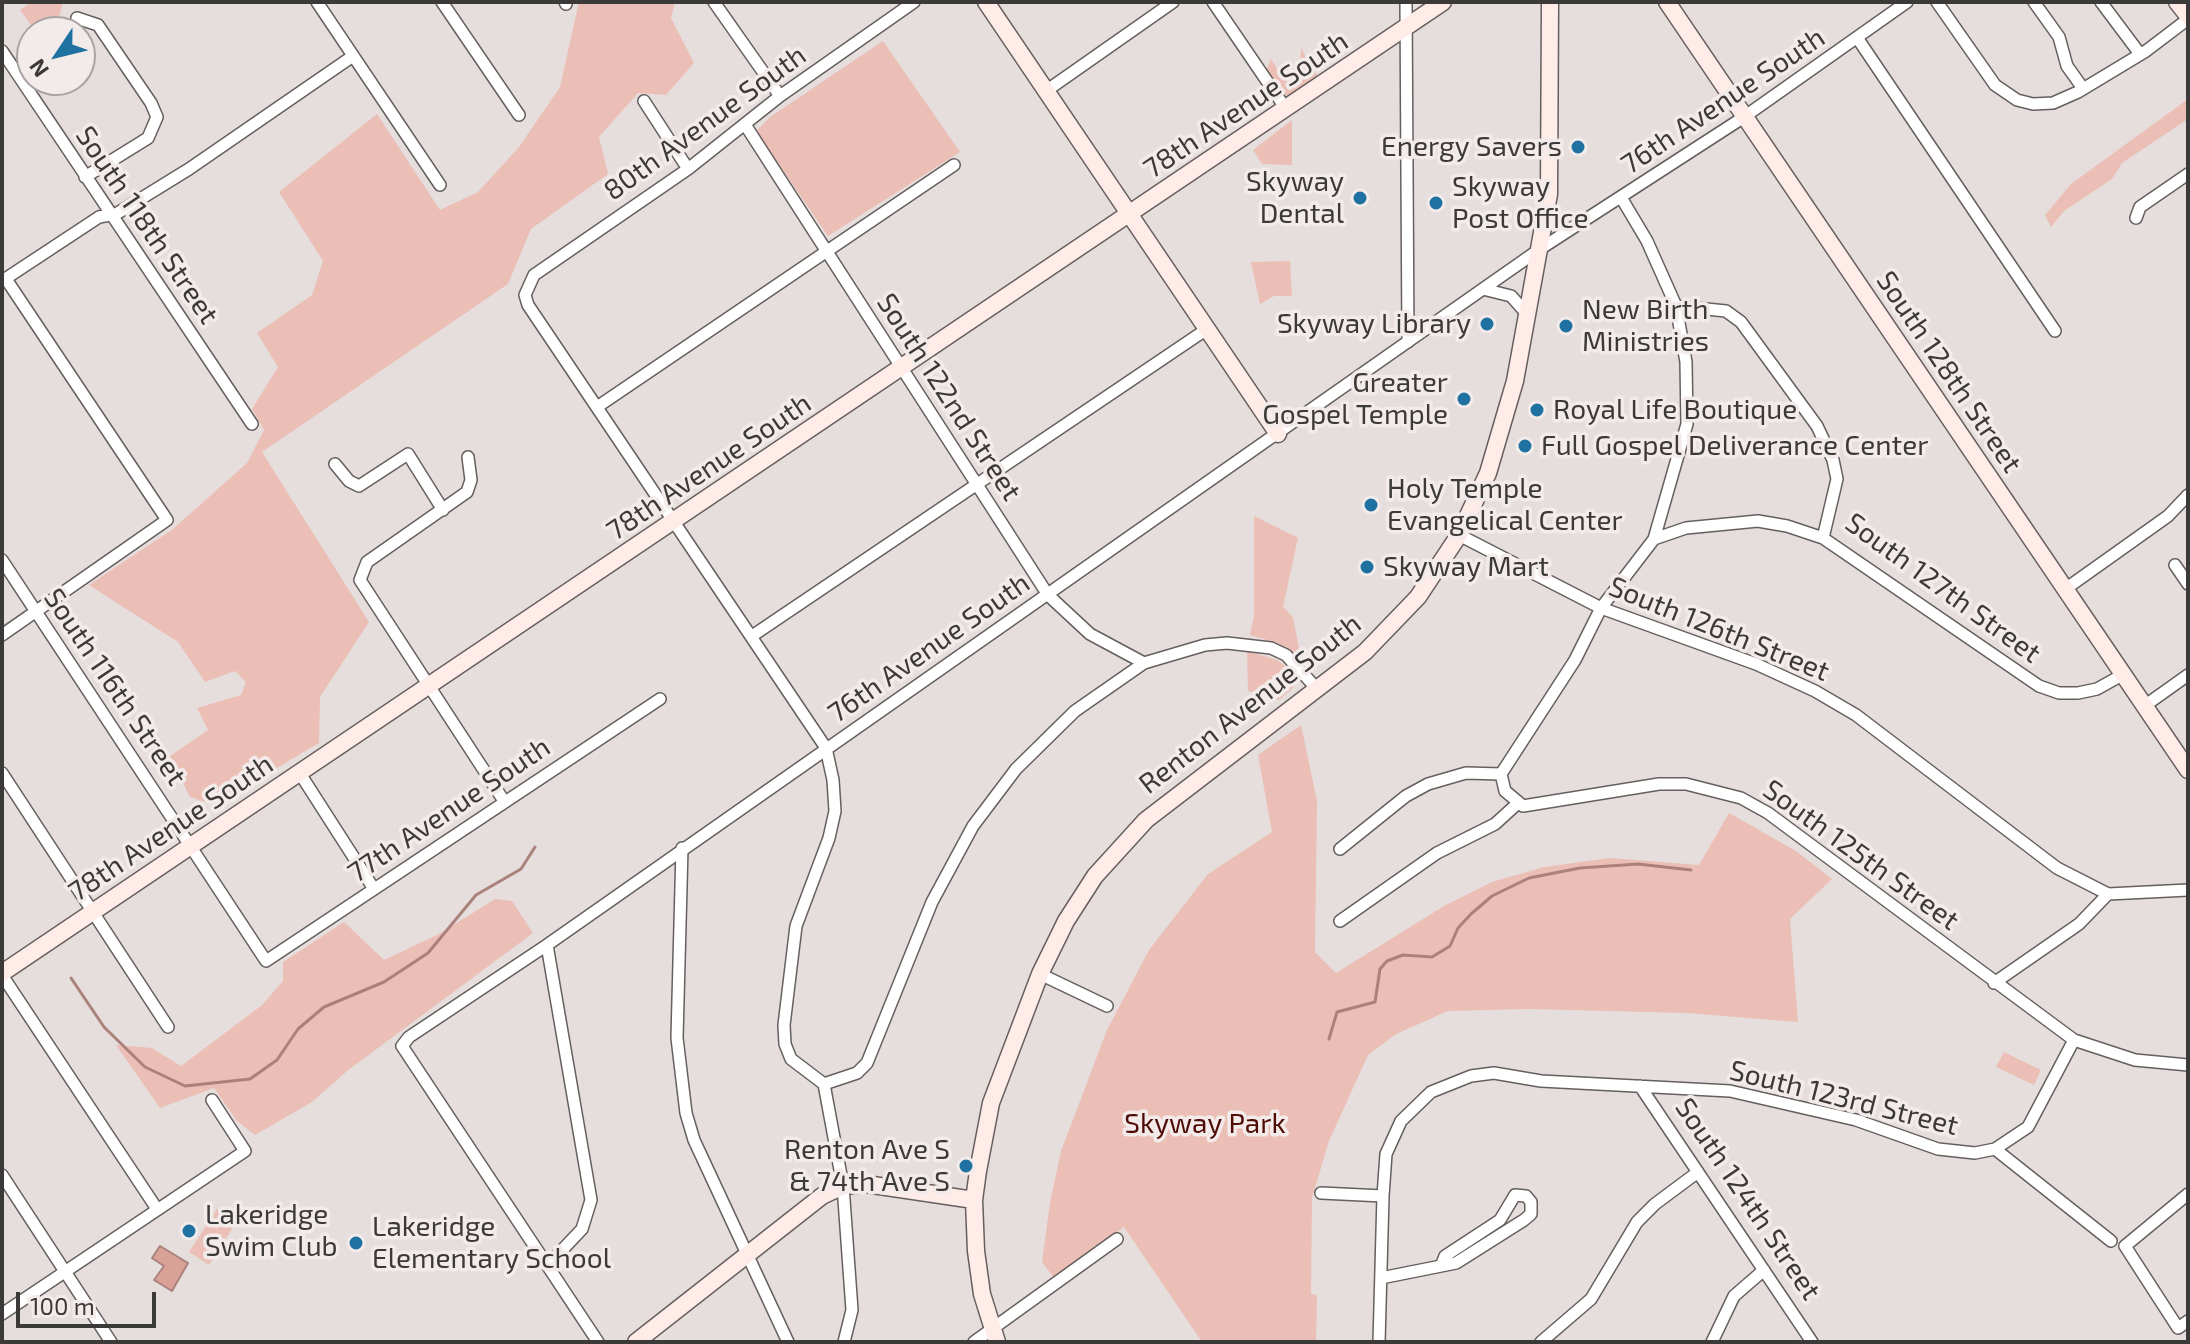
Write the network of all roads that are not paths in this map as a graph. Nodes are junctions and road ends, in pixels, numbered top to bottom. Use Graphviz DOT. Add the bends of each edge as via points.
graph roads {
  1 [pos="317,2"];
  2 [pos="442,2"];
  3 [pos="714,2"];
  4 [pos="914,2"];
  5 [pos="986,2"];
  6 [pos="1173,2"];
  7 [pos="1213,2"];
  8 [pos="1406,2"];
  9 [pos="1443,2"];
  10 [pos="1550,2"];
  11 [pos="1907,2"];
  12 [pos="1937,2"];
  13 [pos="2034,2"];
  14 [pos="2101,2"];
  15 [pos="2177,2"];
  16 [pos="1672,4"];
  17 [pos="2188,18"];
  18 [pos="96,24"];
  19 [pos="1405,28"];
  20 [pos="1858,39"];
  21 [pos="2,51"];
  22 [pos="2140,54"];
  23 [pos="353,56"];
  24 [pos="2082,87"];
  25 [pos="1046,91"];
  26 [pos="780,96"];
  27 [pos="644,101"];
  28 [pos="1286,109"];
  29 [pos="519,115"];
  30 [pos="1744,117"];
  31 [pos="746,126"];
  32 [pos="954,165"];
  33 [pos="688,169"];
  34 [pos="2188,174"];
  35 [pos="85,177"];
  36 [pos="440,185"];
  37 [pos="1622,199"];
  38 [pos="1131,213"];
  39 [pos="112,216"];
  40 [pos="2136,218"];
  41 [pos="1540,249"];
  42 [pos="825,251"];
  43 [pos="4,280"];
  44 [pos="1483,289"];
  45 [pos="1676,306"];
  46 [pos="1528,315"];
  47 [pos="1207,329"];
  48 [pos="2055,331"];
  49 [pos="1408,342"];
  50 [pos="902,368"];
  51 [pos="597,407"];
  52 [pos="252,424"];
  53 [pos="1278,434"];
  54 [pos="468,457"];
  55 [pos="335,464"];
  56 [pos="977,485"];
  57 [pos="2188,495"];
  58 [pos="443,510"];
  59 [pos="675,521"];
  60 [pos="1459,535"];
  61 [pos="1823,538"];
  62 [pos="1654,539"];
  63 [pos="2,560"];
  64 [pos="2175,565"];
  65 [pos="2188,584"];
  66 [pos="2064,590"];
  67 [pos="1048,595"];
  68 [pos="1601,608"];
  69 [pos="36,612"];
  70 [pos="2,635"];
  71 [pos="752,636"];
  72 [pos="1144,663"];
  73 [pos="2122,675"];
  74 [pos="2188,675"];
  75 [pos="429,685"];
  76 [pos="1318,690"];
  77 [pos="660,699"];
  78 [pos="2143,707"];
  79 [pos="826,748"];
  80 [pos="2188,770"];
  81 [pos="299,772"];
  82 [pos="2,773"];
  83 [pos="1501,774"];
  84 [pos="504,801"];
  85 [pos="1517,804"];
  86 [pos="192,846"];
  87 [pos="682,848"];
  88 [pos="1340,849"];
  89 [pos="374,889"];
  90 [pos="2188,890"];
  91 [pos="2108,894"];
  92 [pos="93,913"];
  93 [pos="1340,921"];
  94 [pos="547,945"];
  95 [pos="266,961"];
  96 [pos="2,974"];
  97 [pos="1040,974"];
  98 [pos="1994,983"];
  99 [pos="1107,1006"];
  100 [pos="168,1027"];
  101 [pos="2074,1040"];
  102 [pos="2188,1065"];
  103 [pos="824,1084"];
  104 [pos="1640,1086"];
  105 [pos="212,1100"];
  106 [pos="1995,1149"];
  107 [pos="1698,1172"];
  108 [pos="2,1175"];
  109 [pos="843,1186"];
  110 [pos="1321,1193"];
  111 [pos="1383,1196"];
  112 [pos="974,1200"];
  113 [pos="2186,1200"];
  114 [pos="157,1209"];
  115 [pos="1117,1239"];
  116 [pos="2111,1241"];
  117 [pos="747,1256"];
  118 [pos="1442,1264"];
  119 [pos="548,1265"];
  120 [pos="1764,1270"];
  121 [pos="65,1271"];
  122 [pos="1381,1278"];
  123 [pos="2,1314"];
  124 [pos="2188,1321"];
  125 [pos="995,1336"];
  126 [pos="111,1342"];
  127 [pos="598,1342"];
  128 [pos="636,1342"];
  129 [pos="788,1342"];
  130 [pos="844,1342"];
  131 [pos="974,1342"];
  132 [pos="1379,1342"];
  133 [pos="1541,1342"];
  134 [pos="1712,1342"];
  135 [pos="1812,1342"];
  1 -- 23 [label="street"];
  2 -- 29 [label="street"];
  3 -- 26 [label="street"];
  4 -- 26 [label="street, 80th Avenue South"];
  5 -- 25 [label="street"];
  6 -- 25 [label="street"];
  7 -- 28 [label="street"];
  8 -- 19 [label="street"];
  9 -- 19 [label="street, 78th Avenue South"];
  10 -- 41 [label="street, Renton Avenue South" via="1551,157"];
  11 -- 20 [label="street, 76th Avenue South"];
  12 -- 24 [label="street" via="1988,77 2017,100 2053,103"];
  13 -- 24 [label="street" via="2059,37 2067,66"];
  14 -- 22 [label="street"];
  15 -- 17 [label="street"];
  16 -- 30 [label="street, South 128th Street"];
  17 -- 22 [label="street"];
  18 -- 35 [label="street" via="151,103 157,122 148,138"];
  19 -- 28 [label="street, 78th Avenue South"];
  19 -- 49 [label="street"];
  20 -- 30 [label="street, 76th Avenue South"];
  20 -- 48 [label="street"];
  21 -- 35 [label="street, South 118th Street"];
  22 -- 24 [label="street"];
  23 -- 36 [label="street"];
  23 -- 39 [label="street"];
  25 -- 38 [label="street"];
  26 -- 31 [label="street, 80th Avenue South"];
  27 -- 33 [label="street"];
  28 -- 38 [label="street, 78th Avenue South"];
  30 -- 37 [label="street, 76th Avenue South"];
  30 -- 66 [label="street, South 128th Street"];
  31 -- 33 [label="street, 80th Avenue South"];
  31 -- 42 [label="street, South 122nd Street"];
  32 -- 42 [label="street"];
  33 -- 51 [label="street, 80th Avenue South" via="534,275 527,285 528,305"];
  34 -- 40 [label="street" via="2140,207"];
  35 -- 39 [label="street, South 118th Street"];
  37 -- 41 [label="street, 76th Avenue South"];
  37 -- 45 [label="street"];
  38 -- 47 [label="street"];
  38 -- 50 [label="street, 78th Avenue South"];
  39 -- 43 [label="street" via="99,217"];
  39 -- 52 [label="street, South 118th Street"];
  41 -- 44 [label="street, 76th Avenue South"];
  41 -- 46 [label="street, Renton Avenue South"];
  42 -- 50 [label="street, South 122nd Street"];
  42 -- 51 [label="street"];
  43 -- 69 [label="street" via="167,520"];
  44 -- 46 [label="street" via="1511,296"];
  44 -- 49 [label="street, 76th Avenue South"];
  45 -- 61 [label="street, South 127th Street" via="1726,311 1741,322 1817,426 1837,479"];
  45 -- 62 [label="street" via="1686,362 1687,424"];
  46 -- 60 [label="street, Renton Avenue South" via="1499,444"];
  47 -- 53 [label="street"];
  47 -- 56 [label="street"];
  49 -- 53 [label="street, 76th Avenue South"];
  50 -- 56 [label="street, South 122nd Street"];
  50 -- 59 [label="street, 78th Avenue South"];
  51 -- 59 [label="street"];
  53 -- 67 [label="street, 76th Avenue South"];
  54 -- 58 [label="street" via="470,489"];
  55 -- 58 [label="street" via="359,486 408,454"];
  56 -- 67 [label="street, South 122nd Street"];
  56 -- 71 [label="street"];
  57 -- 66 [label="street" via="2168,516"];
  58 -- 75 [label="street" via="367,562 361,574 362,586"];
  59 -- 71 [label="street"];
  59 -- 75 [label="street, 78th Avenue South"];
  60 -- 68 [label="street, South 126th Street"];
  60 -- 76 [label="street, Renton Avenue South" via="1418,597 1365,652"];
  61 -- 62 [label="street" via="1758,521 1686,528"];
  61 -- 73 [label="street, South 127th Street" via="2049,691 2097,689"];
  62 -- 68 [label="street"];
  63 -- 69 [label="street, South 116th Street"];
  64 -- 65 [label="street"];
  66 -- 73 [label="street, South 128th Street"];
  67 -- 72 [label="street, South 122nd Street" via="1090,634"];
  67 -- 79 [label="street, 76th Avenue South"];
  68 -- 83 [label="street" via="1562,683"];
  68 -- 91 [label="street, South 126th Street" via="1815,691 1856,715 2057,868"];
  69 -- 70 [label="street"];
  69 -- 86 [label="street, South 116th Street"];
  71 -- 79 [label="street"];
  72 -- 76 [label="street" via="1205,645 1245,643 1286,655"];
  72 -- 103 [label="street" via="1075,711 1016,769 973,826 932,902 867,1063 857,1073"];
  73 -- 78 [label="street, South 128th Street"];
  74 -- 78 [label="street"];
  75 -- 81 [label="street, 78th Avenue South"];
  75 -- 84 [label="street"];
  76 -- 97 [label="street, Renton Avenue South" via="1170,799 1129,836 1080,897"];
  77 -- 84 [label="street, 77th Avenue South"];
  78 -- 80 [label="street, South 128th Street"];
  79 -- 87 [label="street, 76th Avenue South"];
  79 -- 103 [label="street" via="835,811 796,926 784,1025 791,1059"];
  81 -- 86 [label="street, 78th Avenue South"];
  81 -- 89 [label="street"];
  82 -- 92 [label="street"];
  83 -- 85 [label="street" via="1505,791"];
  83 -- 88 [label="street" via="1466,773 1428,784"];
  84 -- 89 [label="street, 77th Avenue South"];
  85 -- 93 [label="street" via="1495,824 1437,853"];
  85 -- 98 [label="street, South 125th Street" via="1533,806 1659,784 1686,784 1741,798"];
  86 -- 92 [label="street, 78th Avenue South"];
  86 -- 95 [label="street, South 116th Street"];
  87 -- 94 [label="street, 76th Avenue South"];
  87 -- 117 [label="street" via="676,968 681,1080 694,1140"];
  89 -- 95 [label="street, 77th Avenue South"];
  90 -- 91 [label="street"];
  91 -- 98 [label="street" via="2079,924"];
  92 -- 96 [label="street, 78th Avenue South"];
  92 -- 100 [label="street"];
  94 -- 119 [label="street" via="591,1200 582,1229"];
  94 -- 119 [label="street, 76th Avenue South" via="402,1046"];
  96 -- 114 [label="street"];
  97 -- 99 [label="street"];
  97 -- 112 [label="street, Renton Avenue South" via="991,1103"];
  98 -- 101 [label="street, South 125th Street"];
  101 -- 102 [label="street, South 125th Street" via="2135,1060"];
  101 -- 106 [label="street, South 123rd Street" via="2028,1127"];
  103 -- 109 [label="street"];
  104 -- 106 [label="street, South 123rd Street" via="1730,1091 1856,1120 1938,1149"];
  104 -- 107 [label="street, South 124th Street"];
  104 -- 111 [label="street, South 123rd Street" via="1494,1073 1450,1082 1431,1092 1401,1121 1386,1154"];
  105 -- 114 [label="street" via="245,1151"];
  106 -- 116 [label="street"];
  107 -- 120 [label="street, South 124th Street"];
  107 -- 133 [label="street" via="1637,1222 1591,1299"];
  108 -- 121 [label="street"];
  109 -- 112 [label="street" via="866,1184"];
  109 -- 117 [label="street" via="822,1196"];
  109 -- 130 [label="street" via="852,1310"];
  110 -- 111 [label="street"];
  111 -- 122 [label="street, South 123rd Street"];
  112 -- 125 [label="street, Renton Avenue South" via="982,1294"];
  113 -- 124 [label="street" via="2125,1246 2178,1328"];
  114 -- 121 [label="street"];
  115 -- 125 [label="street"];
  117 -- 128 [label="street"];
  117 -- 129 [label="street"];
  118 -- 118 [label="street" via="1456,1263 1524,1220 1531,1214 1531,1202 1515,1195 1500,1220 1445,1256"];
  118 -- 122 [label="street"];
  119 -- 127 [label="street"];
  120 -- 134 [label="street" via="1734,1296"];
  120 -- 135 [label="street, South 124th Street"];
  121 -- 123 [label="street"];
  121 -- 126 [label="street"];
  122 -- 132 [label="street, South 123rd Street"];
  125 -- 131 [label="street"];
}
